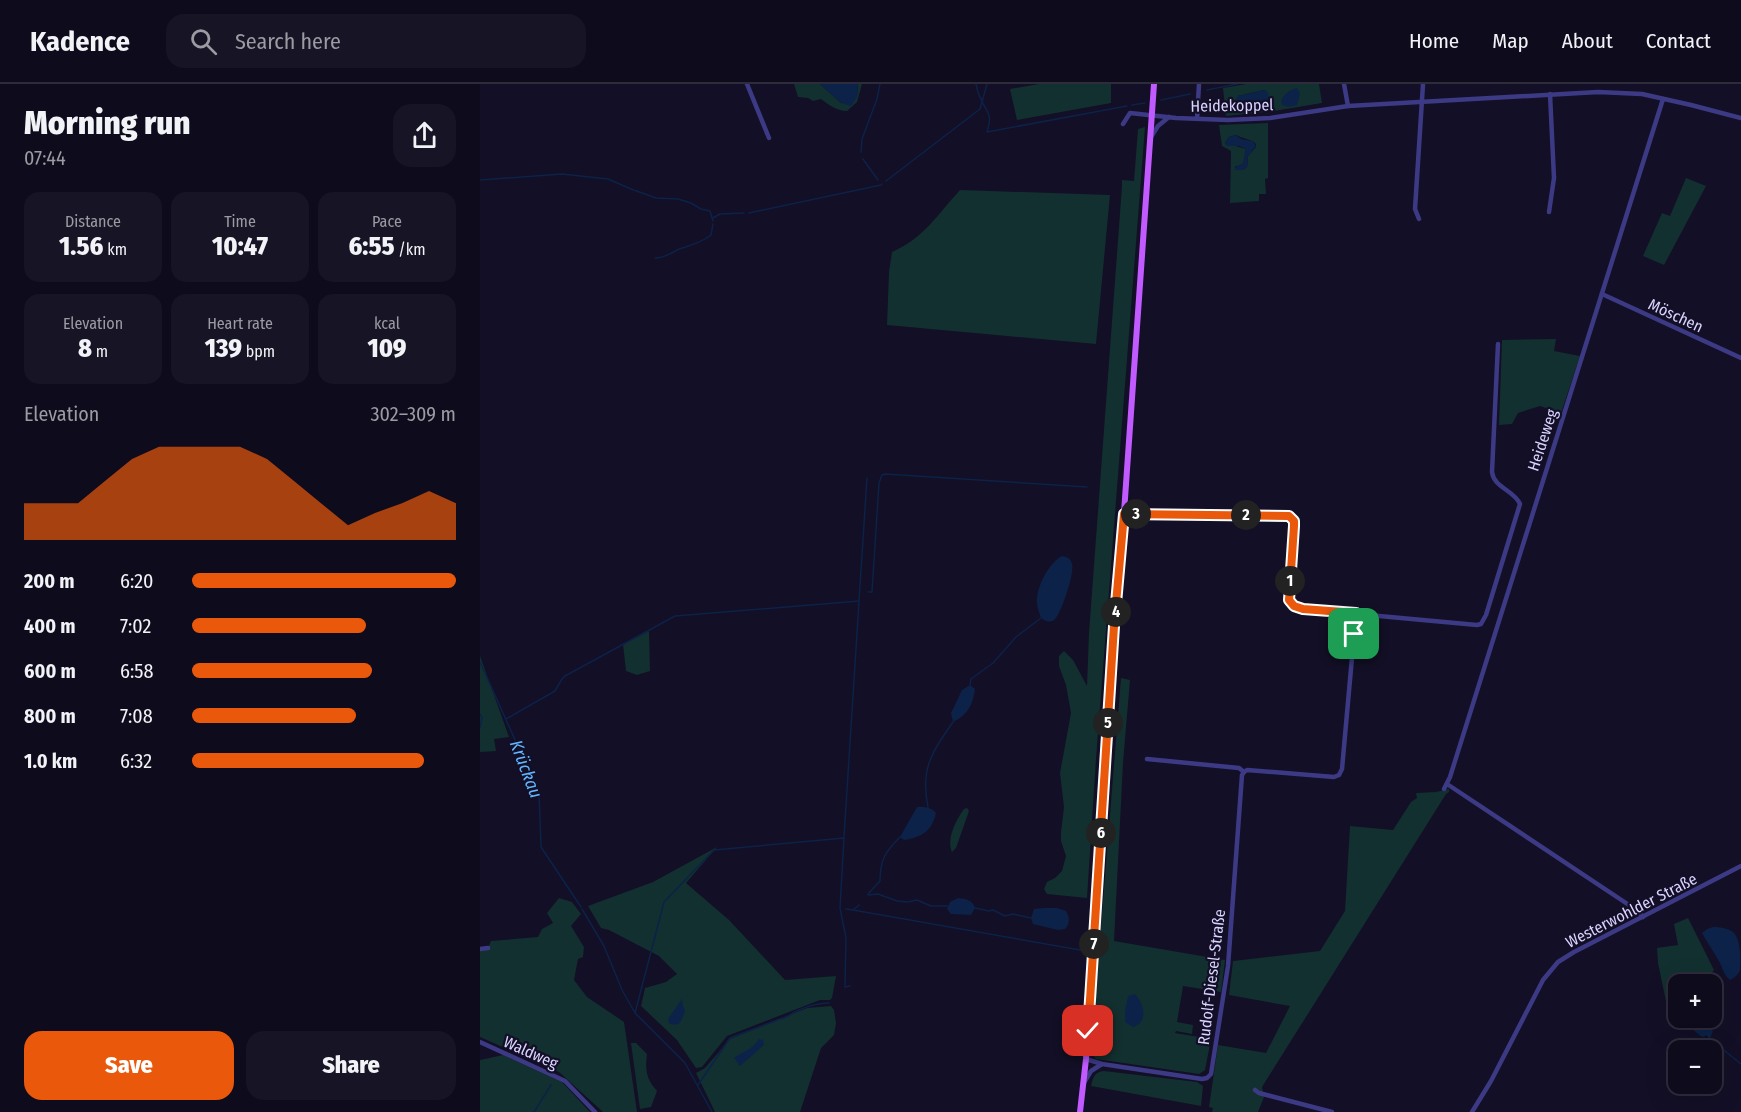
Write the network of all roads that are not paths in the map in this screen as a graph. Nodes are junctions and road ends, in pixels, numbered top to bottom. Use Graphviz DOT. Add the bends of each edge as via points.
graph roads {
  1 [pos="747,84"];
  2 [pos="1154,84"];
  3 [pos="1199,84"];
  4 [pos="1344,84"];
  5 [pos="1423,84"];
  6 [pos="1550,94"];
  7 [pos="1663,99"];
  8 [pos="1422,102"];
  9 [pos="1348,106"];
  10 [pos="1152,116"];
  11 [pos="1169,117"];
  12 [pos="1741,118"];
  13 [pos="1197,119"];
  14 [pos="1123,124"];
  15 [pos="769,138"];
  16 [pos="1150,138"];
  17 [pos="1549,212"];
  18 [pos="1419,219"];
  19 [pos="1602,294"];
  20 [pos="1498,344"];
  21 [pos="1741,358"];
  22 [pos="1124,514"];
  23 [pos="1356,613"];
  24 [pos="1147,759"];
  25 [pos="1244,772"];
  26 [pos="1741,866"];
  27 [pos="1642,917"];
  28 [pos="488,948"];
  29 [pos="480,949"];
  30 [pos="480,1042"];
  31 [pos="1086,1062"];
  32 [pos="1102,1064"];
  33 [pos="1084,1083"];
  34 [pos="1255,1090"];
  35 [pos="595,1112"];
  36 [pos="1080,1112"];
  37 [pos="1332,1112"];
  38 [pos="1472,1112"];
  1 -- 15 [label="street"];
  2 -- 10 [label="main road"];
  3 -- 13 [label="street"];
  4 -- 9 [label="street"];
  5 -- 8 [label="street"];
  6 -- 7 [label="street, Heidekoppel" via="1625,93"];
  6 -- 8 [label="street, Heidekoppel"];
  6 -- 17 [label="street" via="1554,178"];
  7 -- 12 [label="street, Heidekoppel"];
  7 -- 19 [label="street, Heideweg"];
  8 -- 9 [label="street, Heidekoppel"];
  8 -- 18 [label="street" via="1415,209"];
  9 -- 13 [label="street, Heidekoppel" via="1270,118"];
  10 -- 11 [label="street, Heidekoppel"];
  10 -- 14 [label="street, Heidekoppel" via="1130,113"];
  10 -- 16 [label="main road"];
  11 -- 13 [label="street, Heidekoppel"];
  11 -- 16 [label="street"];
  16 -- 22 [label="main road"];
  19 -- 21 [label="street, Möschen"];
  19 -- 27 [label="street, Heideweg" via="1445,787"];
  20 -- 23 [label="street" via="1493,477 1520,504 1485,619 1477,625"];
  22 -- 23 [label="street" via="1289,516 1294,521 1288,596 1292,604 1303,609"];
  22 -- 31 [label="main road"];
  23 -- 25 [label="street" via="1339,775"];
  24 -- 25 [label="street" via="1239,768"];
  25 -- 32 [label="street, Rudolf-Diesel-Straße" via="1228,966 1211,1074 1202,1079"];
  26 -- 27 [label="street, Westerwohlder Straße"];
  27 -- 38 [label="street, Westerwohlder Straße" via="1564,958 1550,970"];
  28 -- 29 [label="street"];
  30 -- 35 [label="street, Waldweg" via="565,1082"];
  31 -- 32 [label="street, Rudolf-Diesel-Straße"];
  31 -- 33 [label="main road"];
  32 -- 33 [label="street" via="1091,1071"];
  33 -- 36 [label="main road"];
  34 -- 37 [label="street"];
}
